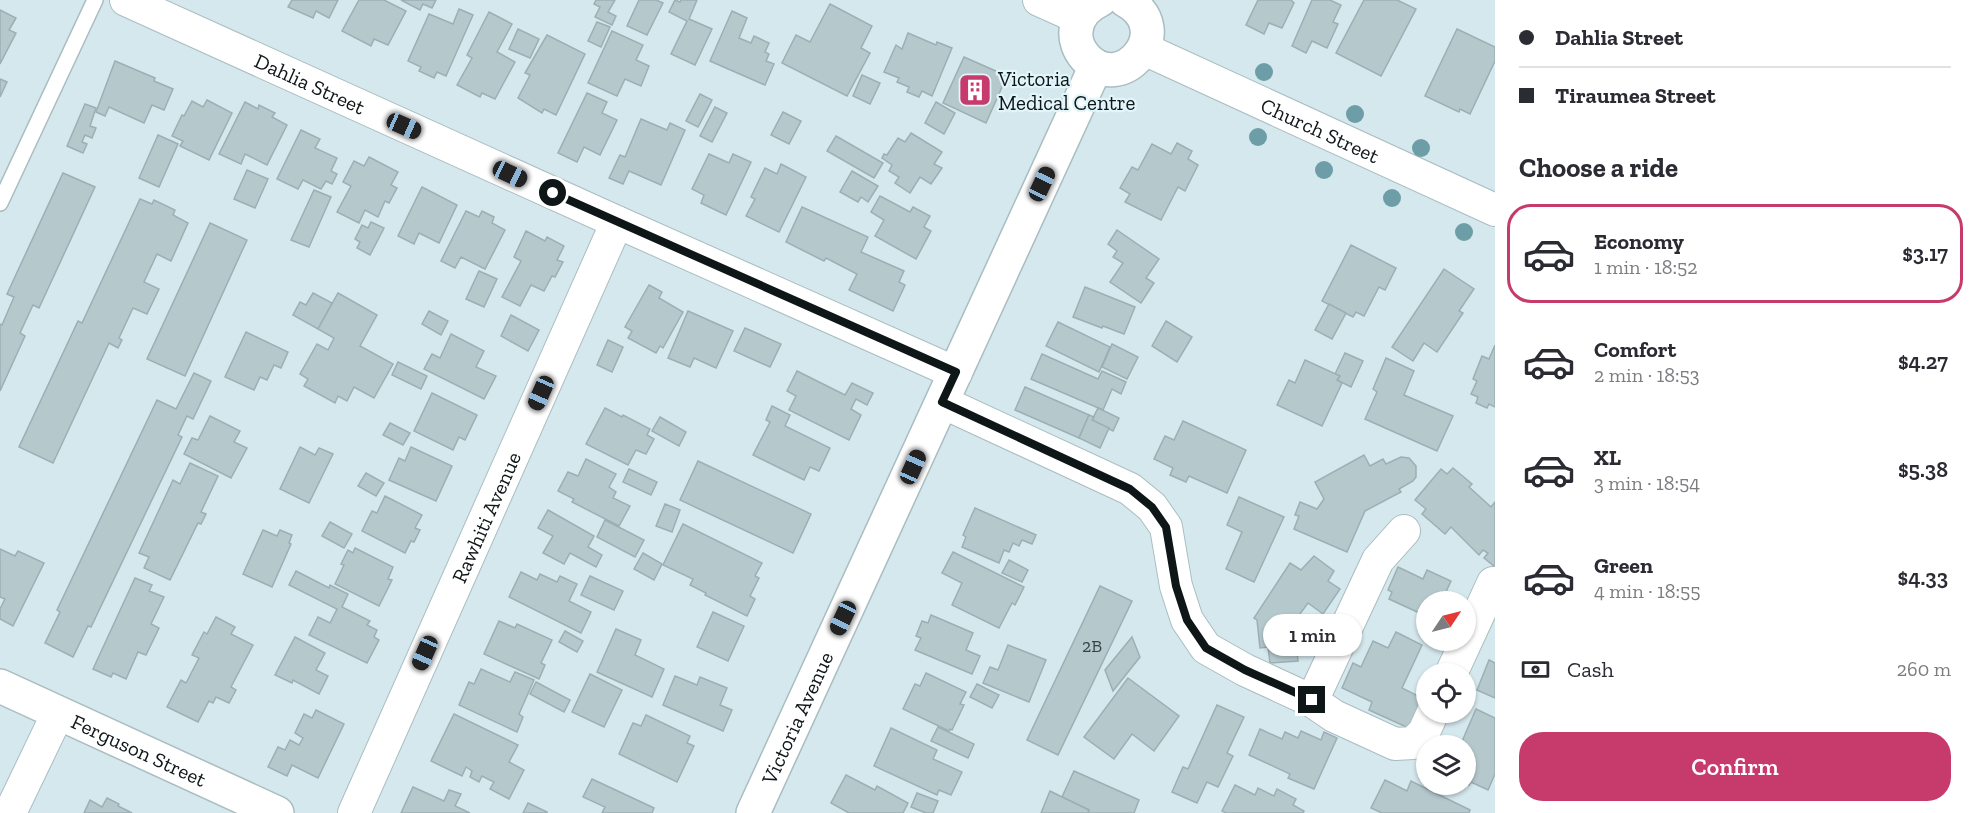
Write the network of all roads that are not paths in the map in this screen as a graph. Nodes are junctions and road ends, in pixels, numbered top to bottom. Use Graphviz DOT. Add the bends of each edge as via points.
graph roads {
  1 [pos="95,0"];
  2 [pos="126,0"];
  3 [pos="1039,0"];
  4 [pos="1125,0"];
  5 [pos="1089,11"];
  6 [pos="1144,49"];
  7 [pos="1096,66"];
  8 [pos="0,202"];
  9 [pos="1495,210"];
  10 [pos="617,222"];
  11 [pos="956,372"];
  12 [pos="942,402"];
  13 [pos="1404,531"];
  14 [pos="1493,584"];
  15 [pos="1456,663"];
  16 [pos="0,686"];
  17 [pos="1312,700"];
  18 [pos="58,713"];
  19 [pos="1428,723"];
  20 [pos="10,813"];
  21 [pos="278,813"];
  22 [pos="354,813"];
  23 [pos="753,813"];
  1 -- 8 [label="lane"];
  2 -- 10 [label="street, Dahlia Street"];
  3 -- 5 [label="street" via="1068,13"];
  4 -- 6 [label="street" via="1143,16 1147,27"];
  5 -- 7 [label="street" via="1076,32 1077,42 1081,52"];
  6 -- 7 [label="street" via="1129,65 1118,69"];
  6 -- 9 [label="street, Church Street"];
  7 -- 11 [label="street, Victoria Avenue"];
  10 -- 11 [label="street, Dahlia Street"];
  10 -- 22 [label="street, Rawhiti Avenue"];
  11 -- 12 [label="street, Victoria Avenue"];
  12 -- 17 [label="street" via="1130,489 1152,507 1166,527 1176,586 1187,620 1206,648"];
  12 -- 23 [label="street, Victoria Avenue"];
  13 -- 17 [label="street" via="1378,560"];
  14 -- 15 [label="street"];
  16 -- 18 [label="street, Ferguson Street"];
  17 -- 19 [label="street" via="1334,716 1395,744 1413,743"];
  18 -- 20 [label="street"];
  18 -- 21 [label="street, Ferguson Street"];
}
